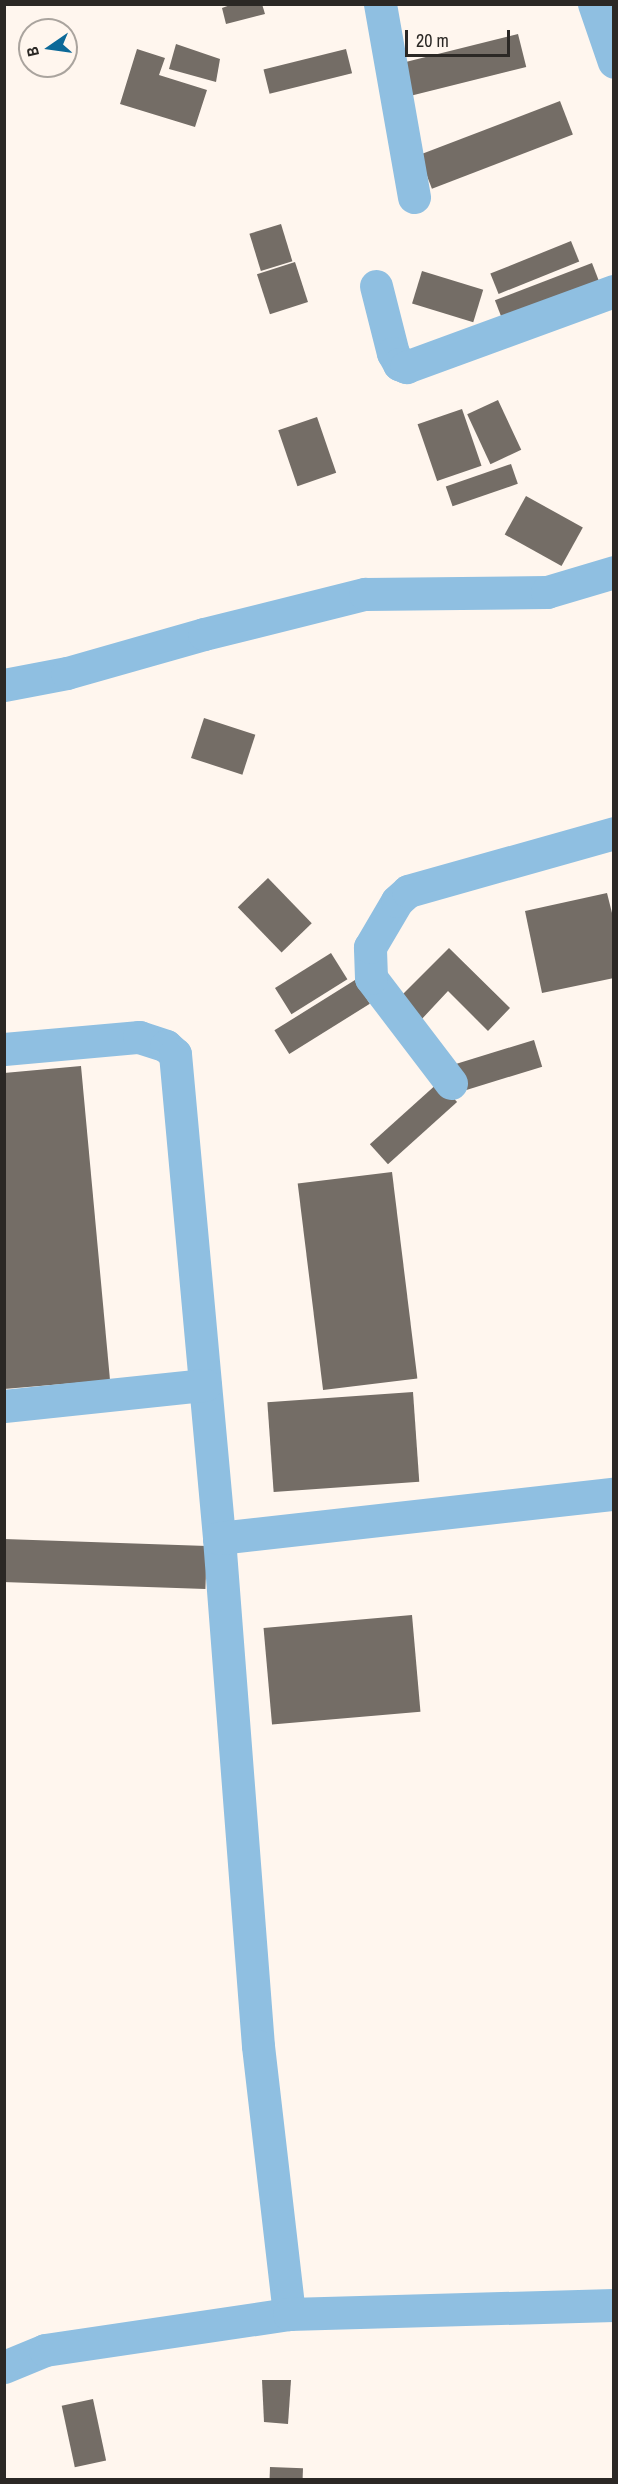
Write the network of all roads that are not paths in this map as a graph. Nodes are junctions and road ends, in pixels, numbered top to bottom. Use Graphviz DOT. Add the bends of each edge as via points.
graph roads {
  1 [pos="380,4"];
  2 [pos="594,4"];
  3 [pos="614,62"];
  4 [pos="414,197"];
  5 [pos="376,286"];
  6 [pos="614,291"];
  7 [pos="614,572"];
  8 [pos="4,686"];
  9 [pos="614,832"];
  10 [pos="4,1049"];
  11 [pos="451,1083"];
  12 [pos="206,1385"];
  13 [pos="4,1406"];
  14 [pos="614,1494"];
  15 [pos="219,1538"];
  16 [pos="614,2305"];
  17 [pos="289,2314"];
  18 [pos="4,2367"];
  1 -- 4 [label="street"];
  2 -- 3 [label="street"];
  5 -- 6 [label="street" via="393,353 399,364 406,367"];
  7 -- 8 [label="street" via="547,592 364,594 67,673"];
  9 -- 11 [label="street" via="408,891 397,901 370,947 371,978"];
  10 -- 12 [label="street" via="139,1037 166,1046 175,1054"];
  12 -- 13 [label="street"];
  12 -- 15 [label="street"];
  14 -- 15 [label="street"];
  15 -- 17 [label="street" via="258,2046"];
  16 -- 17 [label="street"];
  17 -- 18 [label="street" via="45,2350"];
}
